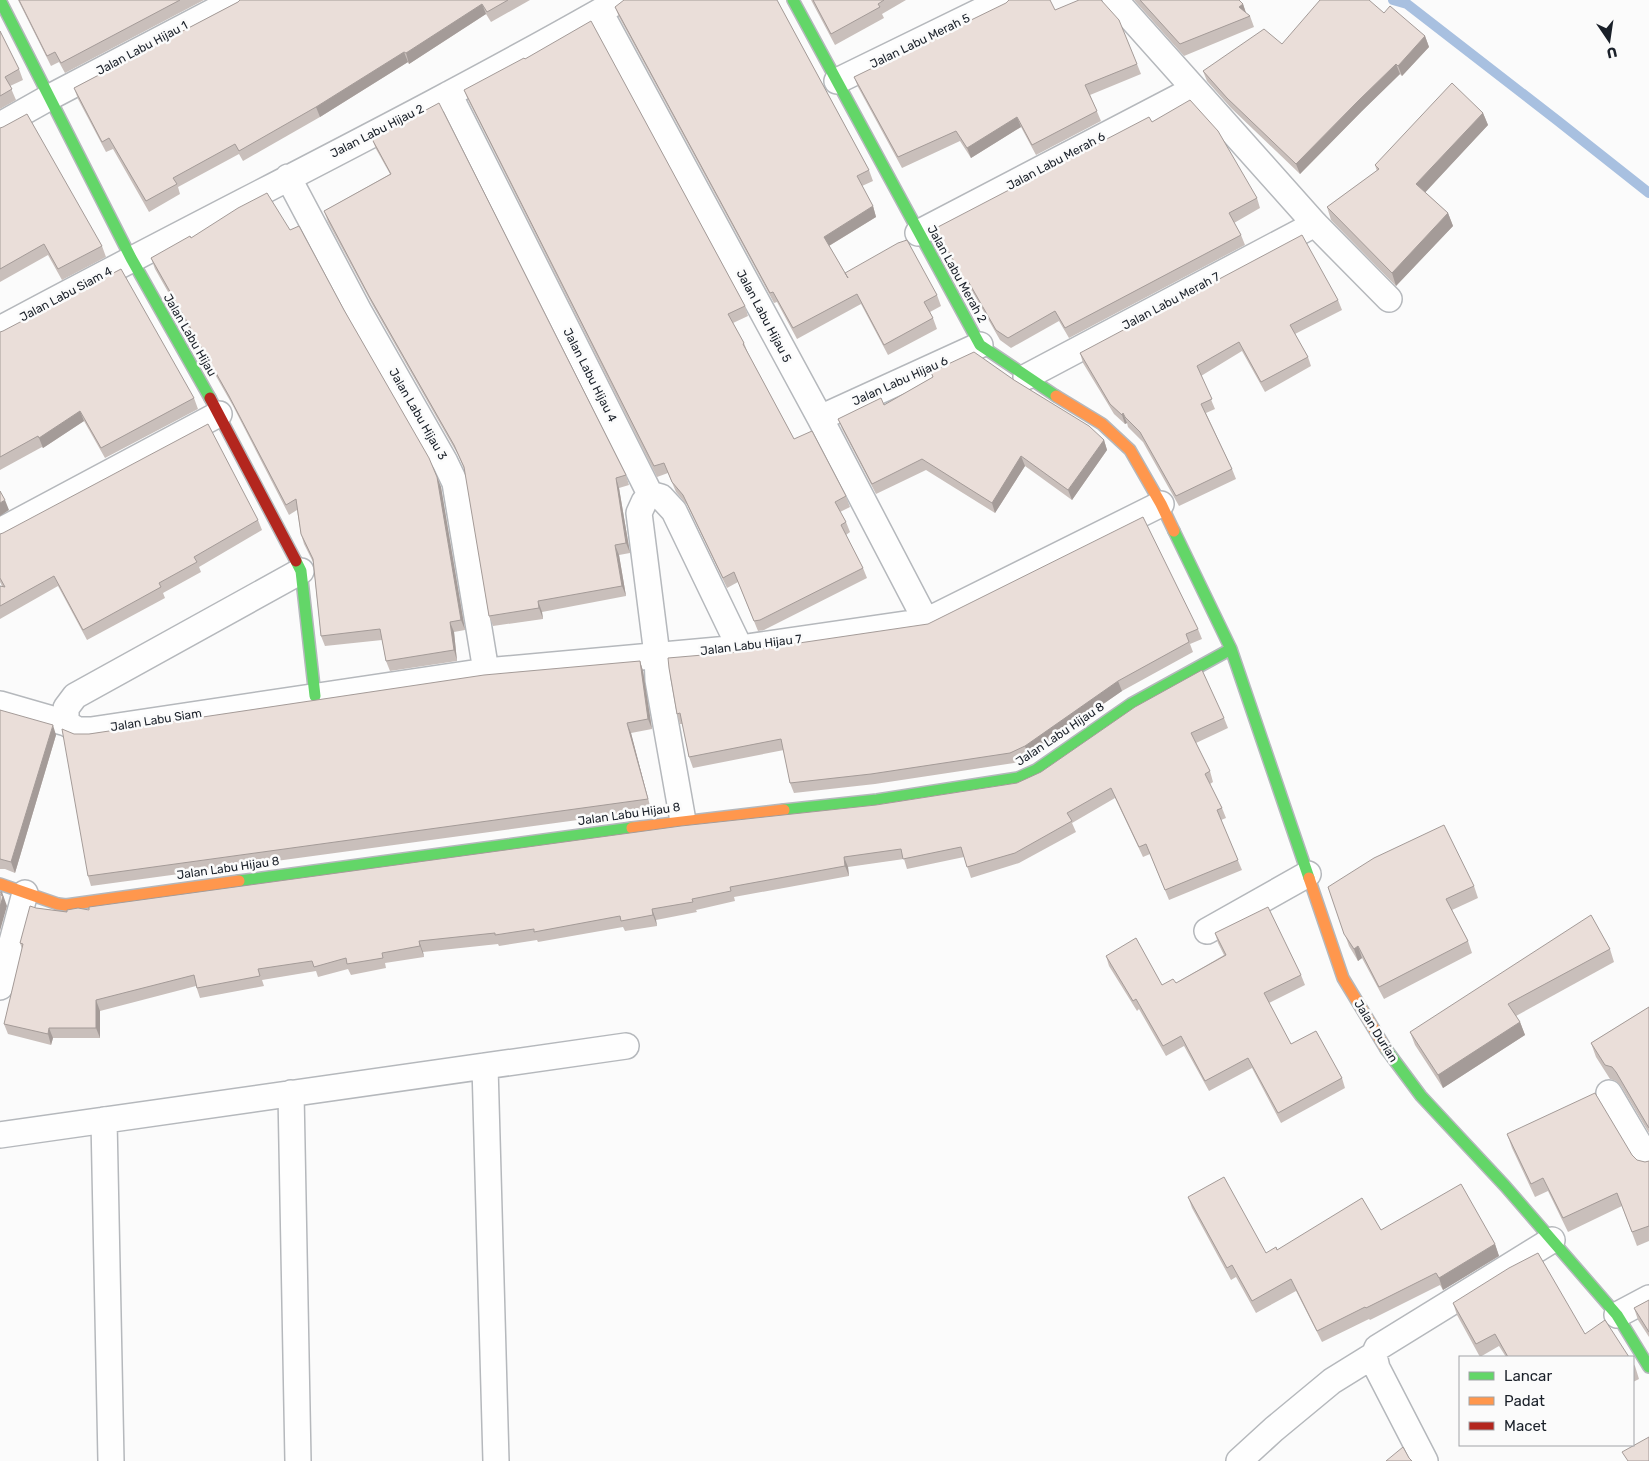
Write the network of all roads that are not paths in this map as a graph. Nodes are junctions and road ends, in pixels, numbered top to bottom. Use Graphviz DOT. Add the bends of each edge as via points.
graph roads {
  1 [pos="0,0"];
  2 [pos="235,0"];
  3 [pos="793,0"];
  4 [pos="1003,0"];
  5 [pos="1115,0"];
  6 [pos="610,6"];
  7 [pos="837,81"];
  8 [pos="1194,89"];
  9 [pos="449,94"];
  10 [pos="50,97"];
  11 [pos="0,125"];
  12 [pos="288,177"];
  13 [pos="1315,224"];
  14 [pos="918,232"];
  15 [pos="131,258"];
  16 [pos="1389,299"];
  17 [pos="0,329"];
  18 [pos="980,345"];
  19 [pos="1026,377"];
  20 [pos="220,414"];
  21 [pos="820,418"];
  22 [pos="650,494"];
  23 [pos="1162,504"];
  24 [pos="0,531"];
  25 [pos="301,571"];
  26 [pos="926,621"];
  27 [pos="740,648"];
  28 [pos="1231,649"];
  29 [pos="657,655"];
  30 [pos="486,672"];
  31 [pos="315,696"];
  32 [pos="0,704"];
  33 [pos="66,723"];
  34 [pos="683,821"];
  35 [pos="1308,874"];
  36 [pos="0,884"];
  37 [pos="25,892"];
  38 [pos="1207,930"];
  39 [pos="0,987"];
  40 [pos="626,1046"];
  41 [pos="485,1066"];
  42 [pos="291,1093"];
  43 [pos="1609,1093"];
  44 [pos="104,1120"];
  45 [pos="0,1135"];
  46 [pos="1649,1160"];
  47 [pos="1552,1240"];
  48 [pos="1649,1298"];
  49 [pos="1617,1315"];
  50 [pos="1374,1354"];
  51 [pos="1649,1367"];
  52 [pos="111,1461"];
  53 [pos="298,1461"];
  54 [pos="496,1461"];
  55 [pos="1239,1461"];
  56 [pos="1425,1461"];
  1 -- 10 [label="street, Jalan Labu Hijau"];
  2 -- 10 [label="street, Jalan Labu Hijau 1"];
  3 -- 7 [label="street, Jalan Labu Merah 2"];
  4 -- 7 [label="street, Jalan Labu Merah 5"];
  5 -- 8 [label="street"];
  6 -- 9 [label="street, Jalan Labu Hijau 2"];
  6 -- 21 [label="street, Jalan Labu Hijau 5"];
  7 -- 14 [label="street, Jalan Labu Merah 2"];
  8 -- 13 [label="street"];
  8 -- 14 [label="street, Jalan Labu Merah 6"];
  9 -- 12 [label="street, Jalan Labu Hijau 2"];
  9 -- 22 [label="street, Jalan Labu Hijau 4"];
  10 -- 11 [label="street, Jalan Labu Hijau 1"];
  10 -- 15 [label="street, Jalan Labu Hijau"];
  12 -- 15 [label="street, Jalan Labu Hijau 2"];
  12 -- 30 [label="street, Jalan Labu Hijau 3" via="455,483"];
  13 -- 16 [label="street"];
  13 -- 19 [label="street, Jalan Labu Merah 7"];
  14 -- 18 [label="street, Jalan Labu Merah 2"];
  15 -- 17 [label="street, Jalan Labu Siam 4"];
  15 -- 20 [label="street, Jalan Labu Hijau"];
  18 -- 19 [label="street, Jalan Labu Merah 2"];
  18 -- 21 [label="street, Jalan Labu Hijau 6"];
  19 -- 23 [label="street, Jalan Labu Merah 2" via="1116,436 1130,450"];
  20 -- 24 [label="street"];
  20 -- 25 [label="street, Jalan Labu Hijau"];
  21 -- 26 [label="street, Jalan Labu Hijau 5"];
  22 -- 27 [label="street" via="661,497 674,511"];
  22 -- 29 [label="street" via="639,513"];
  23 -- 26 [label="street, Jalan Labu Hijau 7"];
  23 -- 28 [label="street, Jalan Labu Merah 2"];
  25 -- 31 [label="street, Jalan Labu Hijau"];
  25 -- 33 [label="street" via="75,696 66,708"];
  26 -- 27 [label="street, Jalan Labu Hijau 7"];
  27 -- 29 [label="street, Jalan Labu Hijau 7"];
  28 -- 34 [label="street, Jalan Labu Hijau 8" via="1131,704 1036,770 1018,778 877,800"];
  28 -- 35 [label="street, Jalan Durian"];
  29 -- 30 [label="street, Jalan Labu Hijau 7"];
  29 -- 34 [label="street" via="658,680"];
  30 -- 31 [label="street, Jalan Labu Hijau 7"];
  31 -- 33 [label="street, Jalan Labu Siam" via="91,730 78,730"];
  32 -- 33 [label="street, Jalan Labu Siam"];
  34 -- 37 [label="street, Jalan Labu Hijau 8" via="73,904 58,904"];
  35 -- 38 [label="street"];
  35 -- 47 [label="street, Jalan Durian" via="1343,978 1384,1046 1421,1096"];
  36 -- 37 [label="street, Jalan Labu Hijau 8"];
  37 -- 39 [label="street"];
  40 -- 41 [label="street"];
  41 -- 42 [label="street"];
  41 -- 54 [label="street"];
  42 -- 44 [label="street"];
  42 -- 53 [label="street"];
  43 -- 46 [label="street"];
  44 -- 45 [label="street"];
  44 -- 52 [label="street"];
  47 -- 49 [label="street, Jalan Durian"];
  47 -- 50 [label="street" via="1383,1343"];
  48 -- 49 [label="street"];
  49 -- 51 [label="street, Jalan Durian"];
  50 -- 55 [label="street" via="1332,1381"];
  50 -- 56 [label="street" via="1377,1368"];
}
